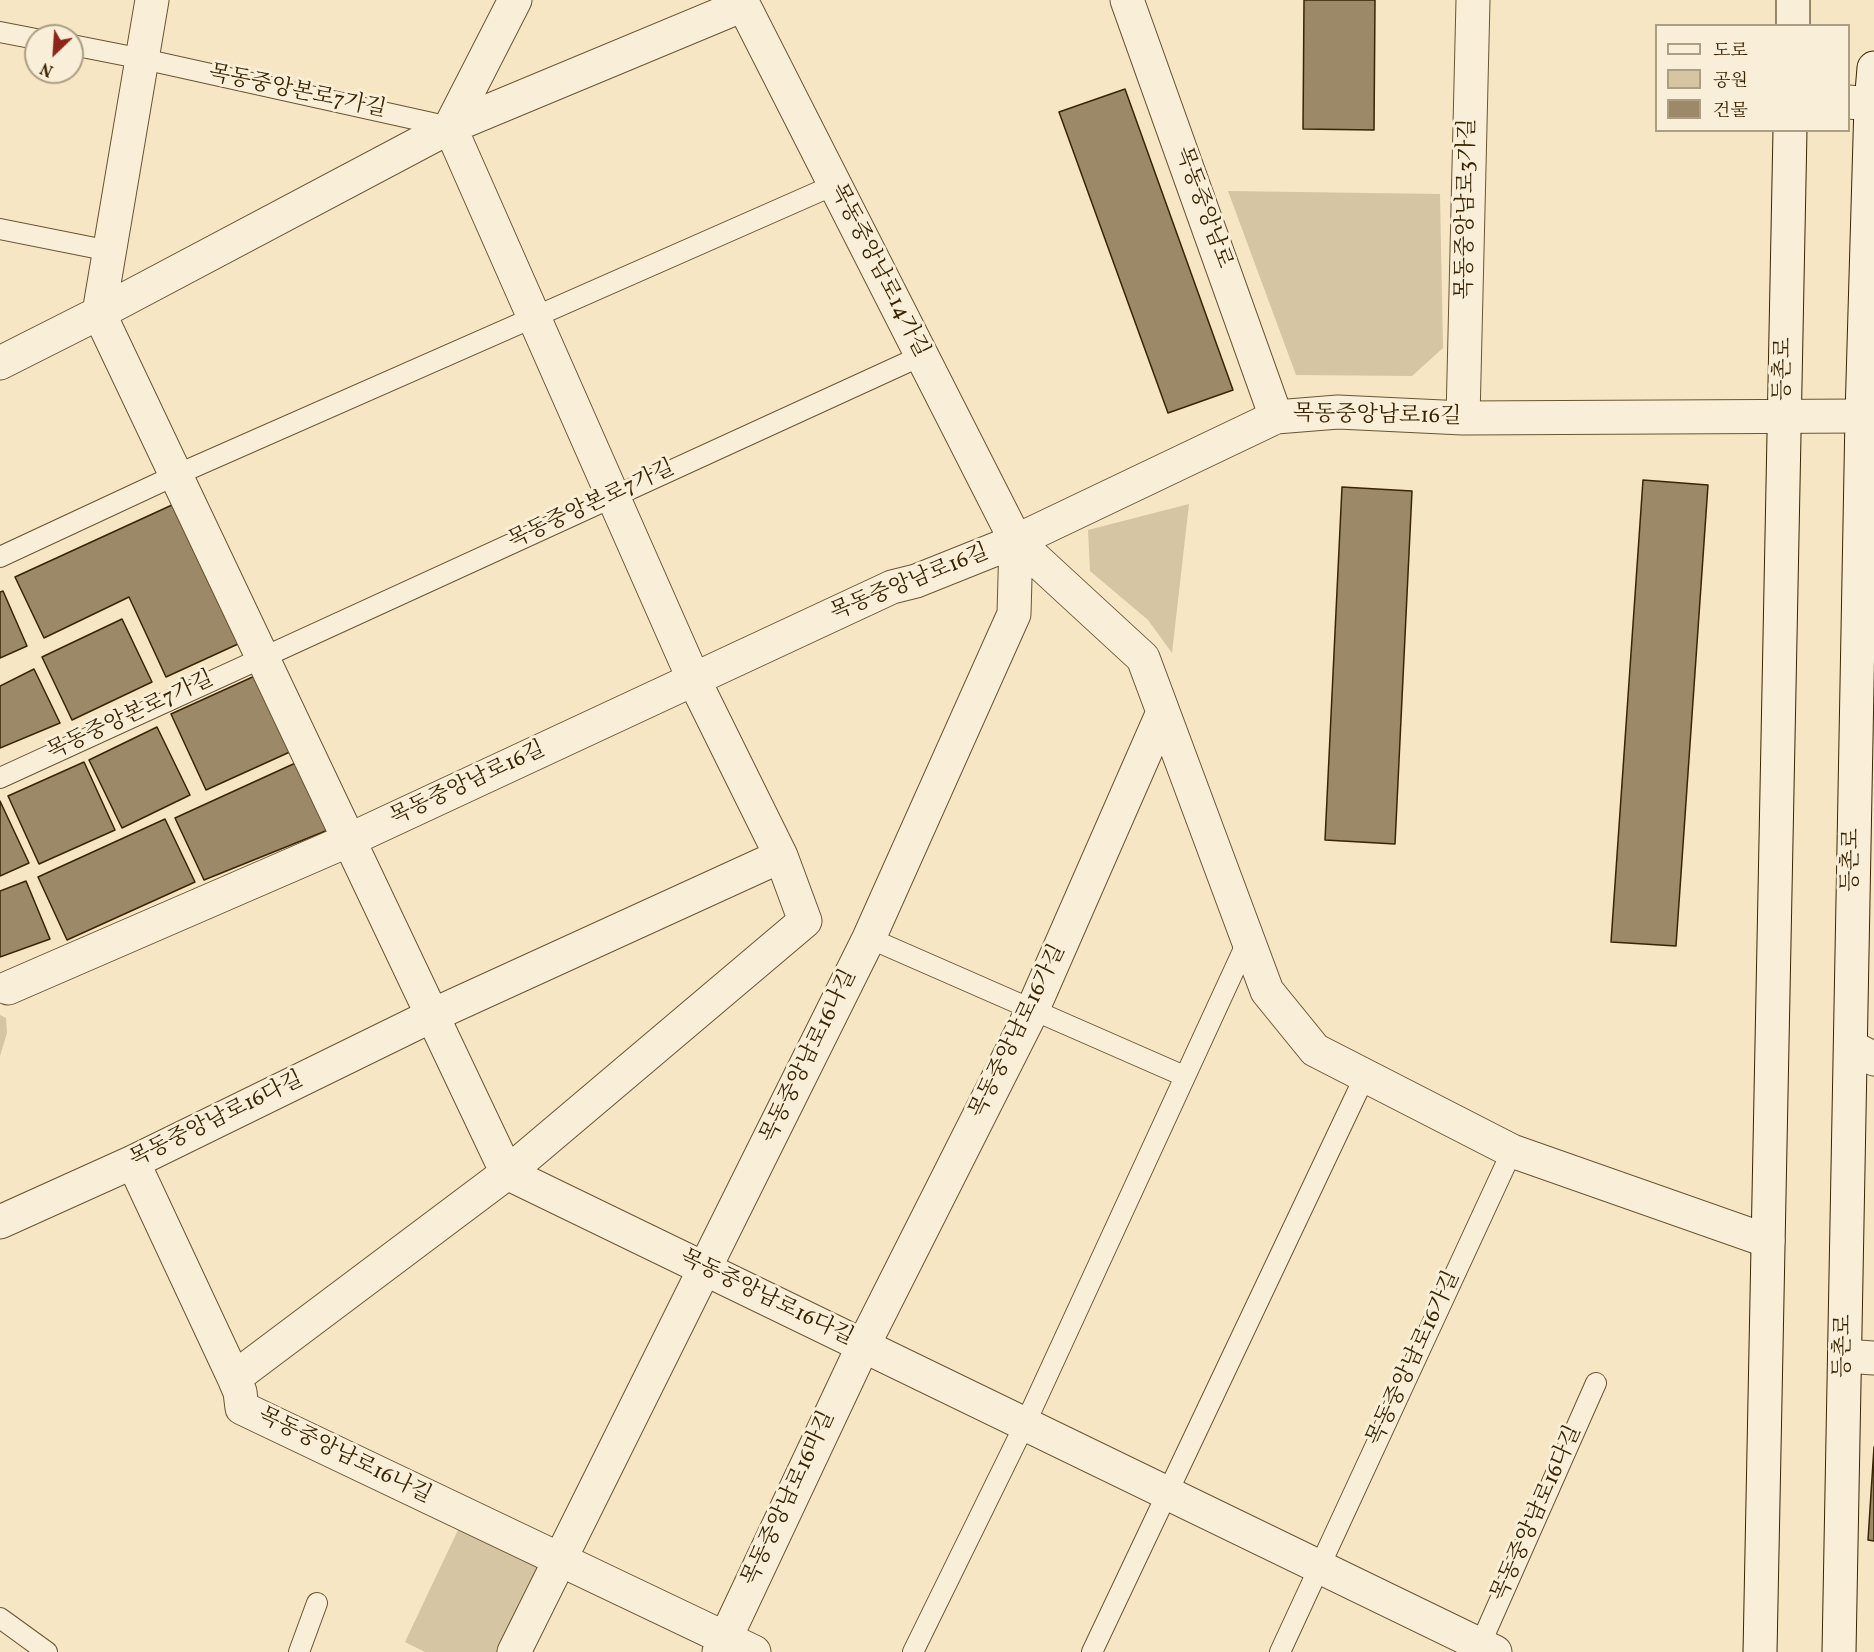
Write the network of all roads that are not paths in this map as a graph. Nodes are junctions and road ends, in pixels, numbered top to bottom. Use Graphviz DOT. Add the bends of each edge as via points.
graph roads {
  1 [pos="153,0"];
  2 [pos="514,0"];
  3 [pos="1127,0"];
  4 [pos="1473,0"];
  5 [pos="1793,0"];
  6 [pos="742,2"];
  7 [pos="1793,24"];
  8 [pos="0,32"];
  9 [pos="24,37"];
  10 [pos="84,47"];
  11 [pos="143,59"];
  12 [pos="1874,68"];
  13 [pos="1864,103"];
  14 [pos="450,127"];
  15 [pos="1790,132"];
  16 [pos="834,184"];
  17 [pos="0,229"];
  18 [pos="110,251"];
  19 [pos="99,313"];
  20 [pos="534,317"];
  21 [pos="921,356"];
  22 [pos="0,363"];
  23 [pos="1784,416"];
  24 [pos="1862,416"];
  25 [pos="1276,417"];
  26 [pos="1462,418"];
  27 [pos="176,475"];
  28 [pos="613,496"];
  29 [pos="1016,541"];
  30 [pos="0,557"];
  31 [pos="262,656"];
  32 [pos="694,680"];
  33 [pos="1163,712"];
  34 [pos="0,778"];
  35 [pos="349,840"];
  36 [pos="781,856"];
  37 [pos="869,938"];
  38 [pos="1248,940"];
  39 [pos="8,988"];
  40 [pos="1032,1011"];
  41 [pos="432,1015"];
  42 [pos="1863,1053"];
  43 [pos="1184,1076"];
  44 [pos="1365,1076"];
  45 [pos="1512,1151"];
  46 [pos="133,1162"];
  47 [pos="507,1173"];
  48 [pos="0,1222"];
  49 [pos="1768,1241"];
  50 [pos="704,1269"];
  51 [pos="863,1346"];
  52 [pos="1859,1357"];
  53 [pos="234,1378"];
  54 [pos="1596,1383"];
  55 [pos="1024,1424"];
  56 [pos="1168,1493"];
  57 [pos="559,1559"];
  58 [pos="1319,1567"];
  59 [pos="317,1603"];
  60 [pos="0,1618"];
  61 [pos="722,1645"];
  62 [pos="1484,1650"];
  63 [pos="47,1652"];
  64 [pos="299,1652"];
  65 [pos="514,1652"];
  66 [pos="754,1652"];
  67 [pos="913,1652"];
  68 [pos="1092,1652"];
  69 [pos="1280,1652"];
  70 [pos="1760,1652"];
  71 [pos="1839,1652"];
  1 -- 11 [label="street"];
  2 -- 14 [label="street"];
  3 -- 25 [label="street, 목동중앙남로"];
  4 -- 26 [label="street, 목동중앙남로3가길"];
  5 -- 7 [label="street"];
  6 -- 14 [label="street, 목동중앙본로7가길"];
  6 -- 16 [label="street, 목동중앙남로14가길"];
  8 -- 9 [label="lane"];
  10 -- 11 [label="lane, 목동중앙본로7가길"];
  11 -- 14 [label="lane, 목동중앙본로7가길"];
  11 -- 18 [label="street"];
  12 -- 13 [label="street, 등촌로"];
  13 -- 24 [label="street, 등촌로"];
  14 -- 19 [label="street, 목동중앙본로7가길"];
  14 -- 20 [label="street"];
  15 -- 23 [label="street, 등촌로"];
  16 -- 20 [label="lane"];
  16 -- 21 [label="street, 목동중앙남로14가길"];
  17 -- 18 [label="lane"];
  18 -- 19 [label="street"];
  19 -- 22 [label="street, 목동중앙본로7가길"];
  19 -- 27 [label="street"];
  20 -- 27 [label="lane"];
  20 -- 28 [label="street"];
  21 -- 28 [label="lane, 목동중앙본로7가길"];
  21 -- 29 [label="street, 목동중앙남로14가길"];
  23 -- 24 [label="street, 목동중앙남로16길"];
  23 -- 26 [label="street, 목동중앙남로16길"];
  23 -- 49 [label="street, 등촌로"];
  24 -- 42 [label="street, 등촌로" via="1850,1018"];
  25 -- 26 [label="street, 목동중앙남로16길" via="1338,412"];
  25 -- 29 [label="street, 목동중앙남로16길"];
  27 -- 30 [label="lane"];
  27 -- 31 [label="street"];
  28 -- 31 [label="lane, 목동중앙본로7가길"];
  28 -- 32 [label="street"];
  29 -- 32 [label="street, 목동중앙남로16길" via="916,581 892,586"];
  29 -- 33 [label="street" via="1143,657"];
  29 -- 37 [label="street, 목동중앙남로16나길" via="1014,614"];
  31 -- 34 [label="lane, 목동중앙본로7가길"];
  31 -- 35 [label="street"];
  32 -- 35 [label="street, 목동중앙남로16길"];
  32 -- 36 [label="street"];
  33 -- 38 [label="street"];
  33 -- 40 [label="street, 목동중앙남로16가길"];
  35 -- 39 [label="street, 목동중앙남로16길"];
  35 -- 41 [label="street"];
  36 -- 41 [label="street, 목동중앙남로16다길"];
  36 -- 47 [label="street" via="805,921"];
  37 -- 40 [label="lane"];
  37 -- 50 [label="street, 목동중앙남로16나길"];
  38 -- 43 [label="lane"];
  38 -- 44 [label="street" via="1267,991 1315,1050"];
  40 -- 43 [label="lane"];
  40 -- 51 [label="street, 목동중앙남로16가길"];
  41 -- 46 [label="street, 목동중앙남로16다길"];
  41 -- 47 [label="street"];
  42 -- 52 [label="street, 등촌로"];
  43 -- 55 [label="lane"];
  44 -- 45 [label="street"];
  44 -- 56 [label="lane"];
  45 -- 49 [label="street"];
  45 -- 58 [label="lane, 목동중앙남로16가길"];
  46 -- 48 [label="street, 목동중앙남로16다길"];
  46 -- 53 [label="street, 목동중앙남로16나길"];
  47 -- 50 [label="street, 목동중앙남로16다길"];
  47 -- 53 [label="street"];
  49 -- 70 [label="street, 등촌로"];
  50 -- 51 [label="street, 목동중앙남로16다길"];
  50 -- 57 [label="street, 목동중앙남로16나길"];
  51 -- 55 [label="street, 목동중앙남로16다길"];
  51 -- 61 [label="street, 목동중앙남로16마길"];
  52 -- 71 [label="street, 등촌로"];
  53 -- 57 [label="street, 목동중앙남로16나길" via="242,1408"];
  54 -- 62 [label="lane, 목동중앙남로16다길"];
  55 -- 56 [label="street, 목동중앙남로16다길"];
  55 -- 67 [label="lane"];
  56 -- 58 [label="street, 목동중앙남로16다길"];
  56 -- 68 [label="lane"];
  57 -- 61 [label="street, 목동중앙남로16나길"];
  57 -- 65 [label="street, 목동중앙남로16나길"];
  58 -- 62 [label="street, 목동중앙남로16다길"];
  58 -- 69 [label="lane"];
  59 -- 64 [label="lane"];
  60 -- 63 [label="lane"];
  61 -- 66 [label="street, 목동중앙남로16나길"];
}
